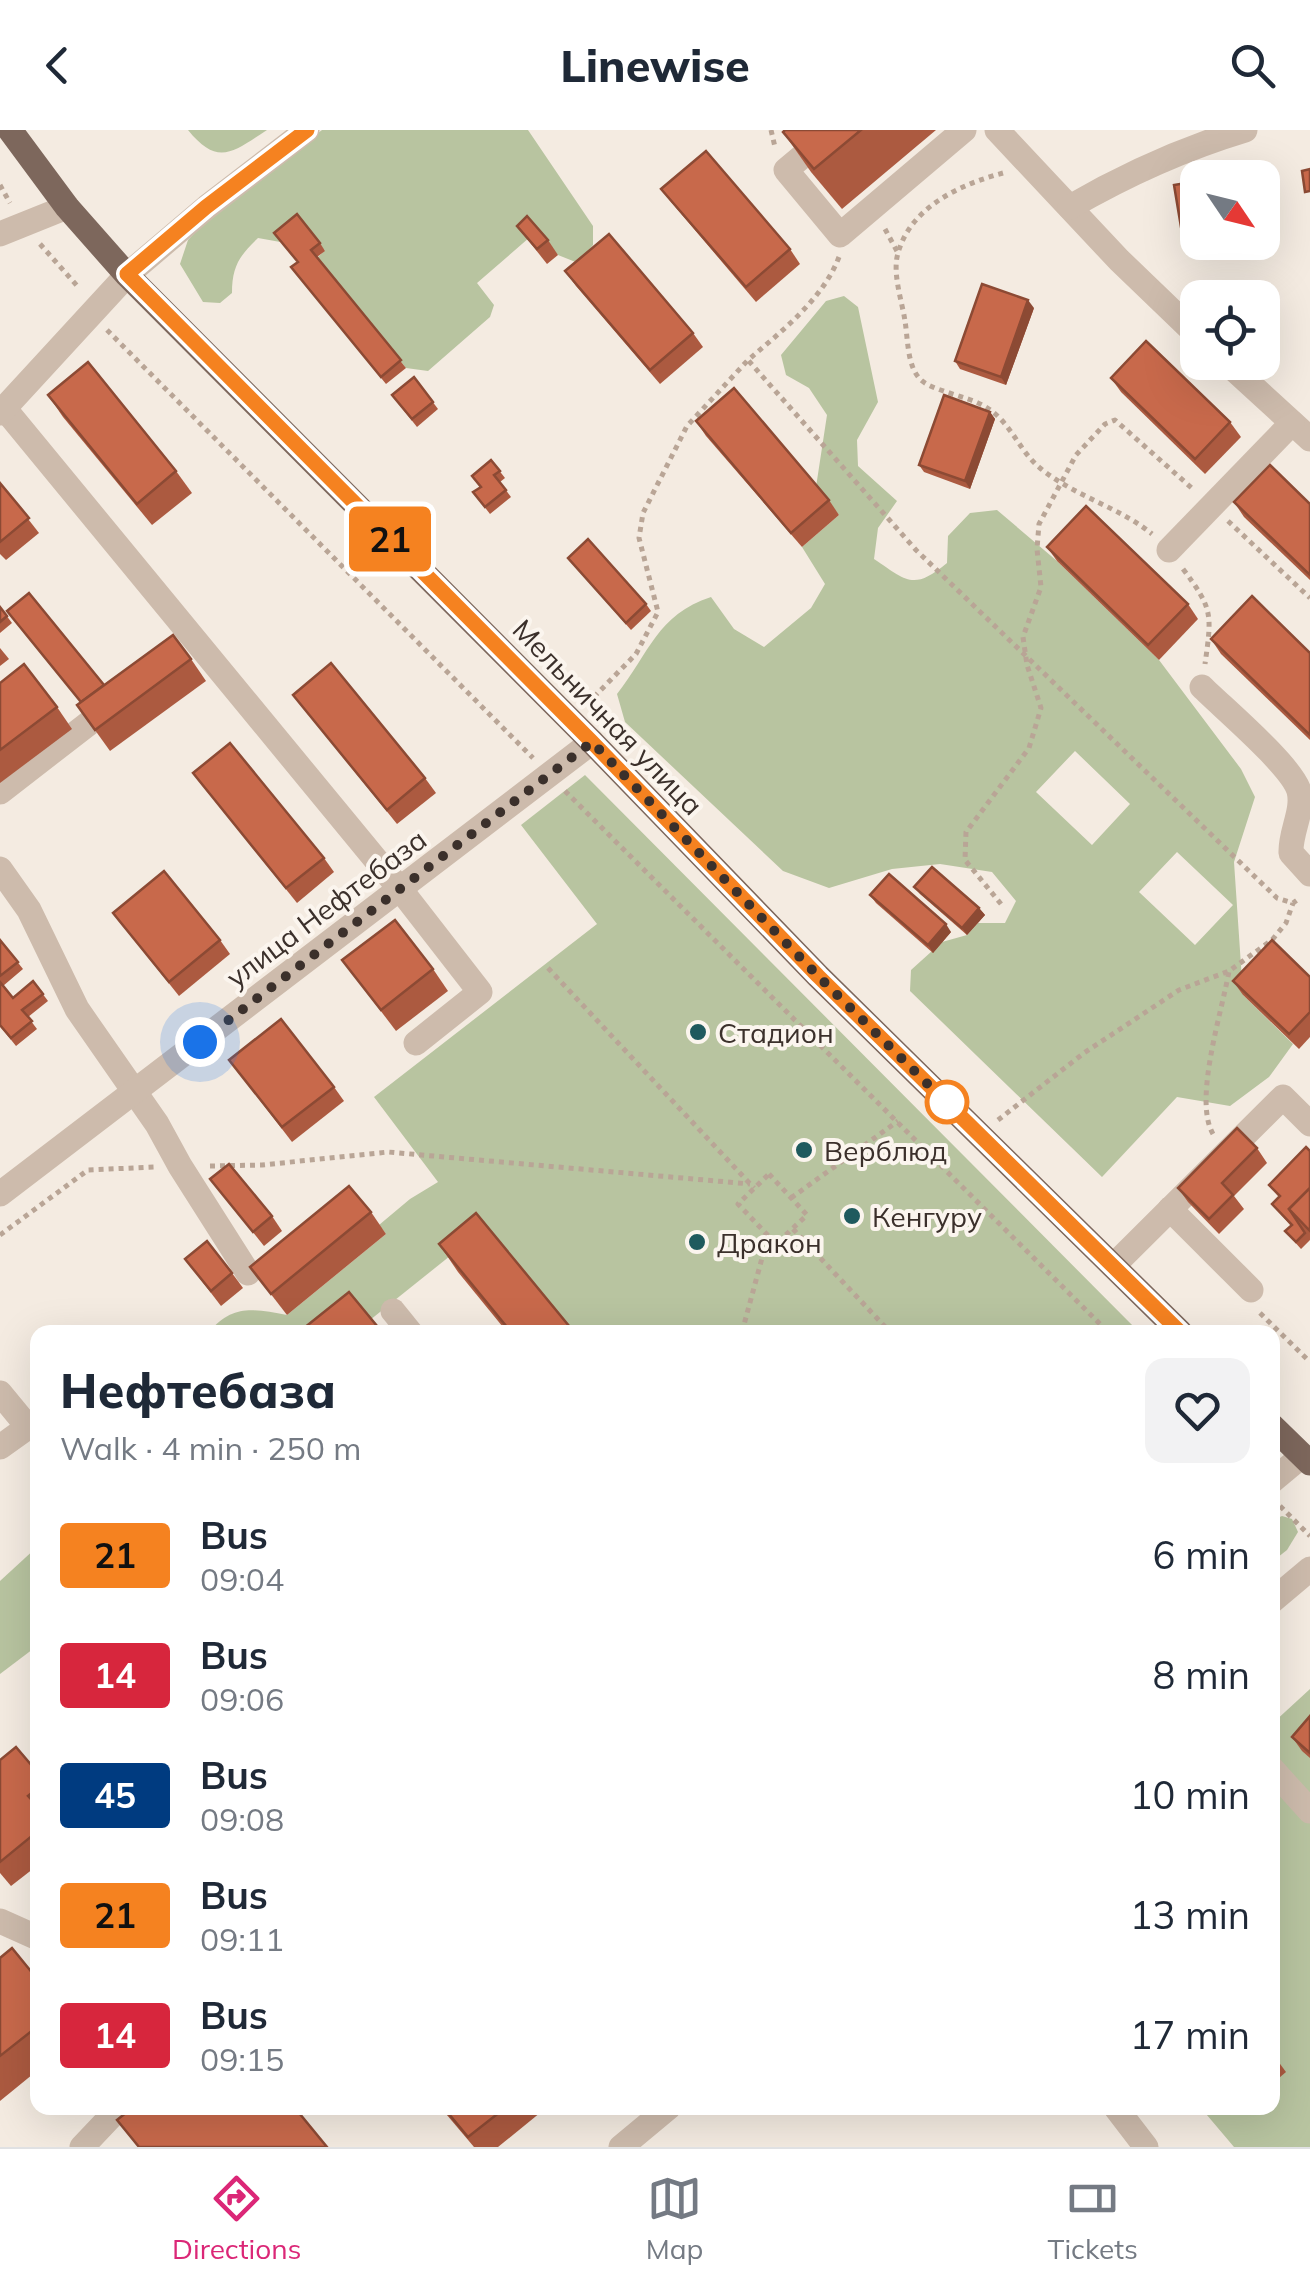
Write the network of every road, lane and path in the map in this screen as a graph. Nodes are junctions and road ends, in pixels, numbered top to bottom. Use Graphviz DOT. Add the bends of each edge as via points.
graph roads {
  1 [pos="307,130"];
  2 [pos="834,130"];
  3 [pos="964,130"];
  4 [pos="998,130"];
  5 [pos="1245,130"];
  6 [pos="7,132"];
  7 [pos="1040,176"];
  8 [pos="0,185"];
  9 [pos="67,207"];
  10 [pos="1070,207"];
  11 [pos="11,229"];
  12 [pos="840,235"];
  13 [pos="127,274"];
  14 [pos="91,314"];
  15 [pos="1180,319"];
  16 [pos="748,360"];
  17 [pos="1246,380"];
  18 [pos="2,410"];
  19 [pos="1301,431"];
  20 [pos="1060,482"];
  21 [pos="1212,506"];
  22 [pos="1169,550"];
  23 [pos="1310,598"];
  24 [pos="1026,655"];
  25 [pos="138,685"];
  26 [pos="1202,687"];
  27 [pos="571,720"];
  28 [pos="592,742"];
  29 [pos="549,775"];
  30 [pos="0,792"];
  31 [pos="0,869"];
  32 [pos="1310,874"];
  33 [pos="400,889"];
  34 [pos="1310,892"];
  35 [pos="1293,903"];
  36 [pos="1000,904"];
  37 [pos="548,968"];
  38 [pos="1229,972"];
  39 [pos="416,1043"];
  40 [pos="135,1092"];
  41 [pos="898,1121"];
  42 [pos="1310,1124"];
  43 [pos="979,1134"];
  44 [pos="1225,1154"];
  45 [pos="180,1166"];
  46 [pos="752,1186"];
  47 [pos="0,1194"];
  48 [pos="791,1198"];
  49 [pos="1170,1209"];
  50 [pos="793,1229"];
  51 [pos="0,1235"];
  52 [pos="768,1236"];
  53 [pos="1113,1266"];
  54 [pos="248,1273"];
  55 [pos="1254,1300"];
  56 [pos="393,1311"];
  57 [pos="404,1325"];
  58 [pos="744,1325"];
  59 [pos="883,1325"];
  60 [pos="1101,1325"];
  61 [pos="1173,1325"];
  62 [pos="1277,1325"];
  63 [pos="1280,1329"];
  64 [pos="1310,1362"];
  65 [pos="0,1393"];
  66 [pos="1280,1434"];
  67 [pos="0,1448"];
  68 [pos="1306,1460"];
  69 [pos="1280,1476"];
  70 [pos="1280,1506"];
  71 [pos="1310,1536"];
  72 [pos="1310,1570"];
  73 [pos="1280,1594"];
  74 [pos="1280,1779"];
  75 [pos="1310,1811"];
  76 [pos="0,1921"];
  77 [pos="30,1934"];
  78 [pos="113,2115"];
  79 [pos="660,2115"];
  80 [pos="1121,2115"];
  81 [pos="82,2147"];
  82 [pos="621,2147"];
  83 [pos="1146,2147"];
  1 -- 13 [label="street"];
  2 -- 12 [label="street" via="786,170"];
  3 -- 12 [label="street"];
  4 -- 7 [label="street"];
  5 -- 10 [label="street" via="1182,149"];
  6 -- 9 [label="main road, Мельничная улица"];
  7 -- 10 [label="street"];
  7 -- 20 [label="path" via="1011,171 968,182 936,201 898,253 897,273 912,368 922,382 986,407 1007,423 1036,466"];
  8 -- 11 [label="path"];
  9 -- 11 [label="street"];
  9 -- 13 [label="main road, Мельничная улица"];
  10 -- 15 [label="street"];
  11 -- 14 [label="path" via="82,292"];
  12 -- 16 [label="path" via="833,274"];
  13 -- 14 [label="street"];
  13 -- 27 [label="main road, Мельничная улица"];
  14 -- 18 [label="street"];
  14 -- 29 [label="path"];
  16 -- 24 [label="path" via="916,550"];
  16 -- 27 [label="path" via="686,426 643,512 639,538 658,612 653,626 636,654"];
  17 -- 19 [label="street"];
  18 -- 33 [label="street" via="188,646"];
  19 -- 21 [label="street"];
  20 -- 21 [label="path" via="1076,455 1115,420"];
  20 -- 22 [label="path" via="1149,531"];
  20 -- 24 [label="path" via="1038,524 1042,587 1022,637"];
  21 -- 22 [label="street"];
  21 -- 23 [label="path"];
  22 -- 26 [label="path" via="1207,601 1211,623"];
  24 -- 35 [label="path" via="1277,898"];
  24 -- 36 [label="path" via="1041,708 1029,748 966,832 965,860"];
  25 -- 30 [label="street"];
  26 -- 32 [label="street" via="1298,789 1291,853"];
  27 -- 28 [label="main road, Мельничная улица"];
  28 -- 29 [label="street, улица Нефтебаза"];
  28 -- 43 [label="main road, Мельничная улица"];
  29 -- 33 [label="street, улица Нефтебаза"];
  29 -- 41 [label="path"];
  31 -- 40 [label="street" via="77,1008"];
  33 -- 39 [label="street" via="480,992"];
  33 -- 40 [label="street, улица Нефтебаза"];
  34 -- 35 [label="path"];
  35 -- 38 [label="path" via="1272,940"];
  37 -- 46 [label="path"];
  38 -- 43 [label="path" via="1179,990"];
  38 -- 44 [label="path" via="1206,1086 1206,1122"];
  40 -- 45 [label="street"];
  40 -- 47 [label="street, улица Нефтебаза"];
  41 -- 48 [label="path"];
  41 -- 60 [label="path"];
  42 -- 44 [label="street" via="1283,1097"];
  43 -- 53 [label="main road, Мельничная улица"];
  44 -- 49 [label="street"];
  45 -- 46 [label="path" via="388,1152"];
  45 -- 51 [label="path" via="88,1170"];
  45 -- 54 [label="street"];
  46 -- 48 [label="path" via="769,1174"];
  46 -- 52 [label="path" via="738,1204"];
  48 -- 50 [label="path" via="807,1215"];
  49 -- 53 [label="street"];
  49 -- 55 [label="street"];
  50 -- 52 [label="path" via="776,1244"];
  50 -- 59 [label="path"];
  52 -- 58 [label="path"];
  53 -- 61 [label="main road, Мельничная улица"];
  55 -- 62 [label="path"];
  56 -- 57 [label="street"];
  63 -- 64 [label="path"];
  65 -- 67 [label="street" via="28,1427"];
  66 -- 68 [label="main road"];
  68 -- 69 [label="street"];
  70 -- 71 [label="path"];
  72 -- 73 [label="street"];
  74 -- 75 [label="street"];
  76 -- 77 [label="street"];
  78 -- 81 [label="street"];
  79 -- 82 [label="street"];
  80 -- 83 [label="street"];
}
